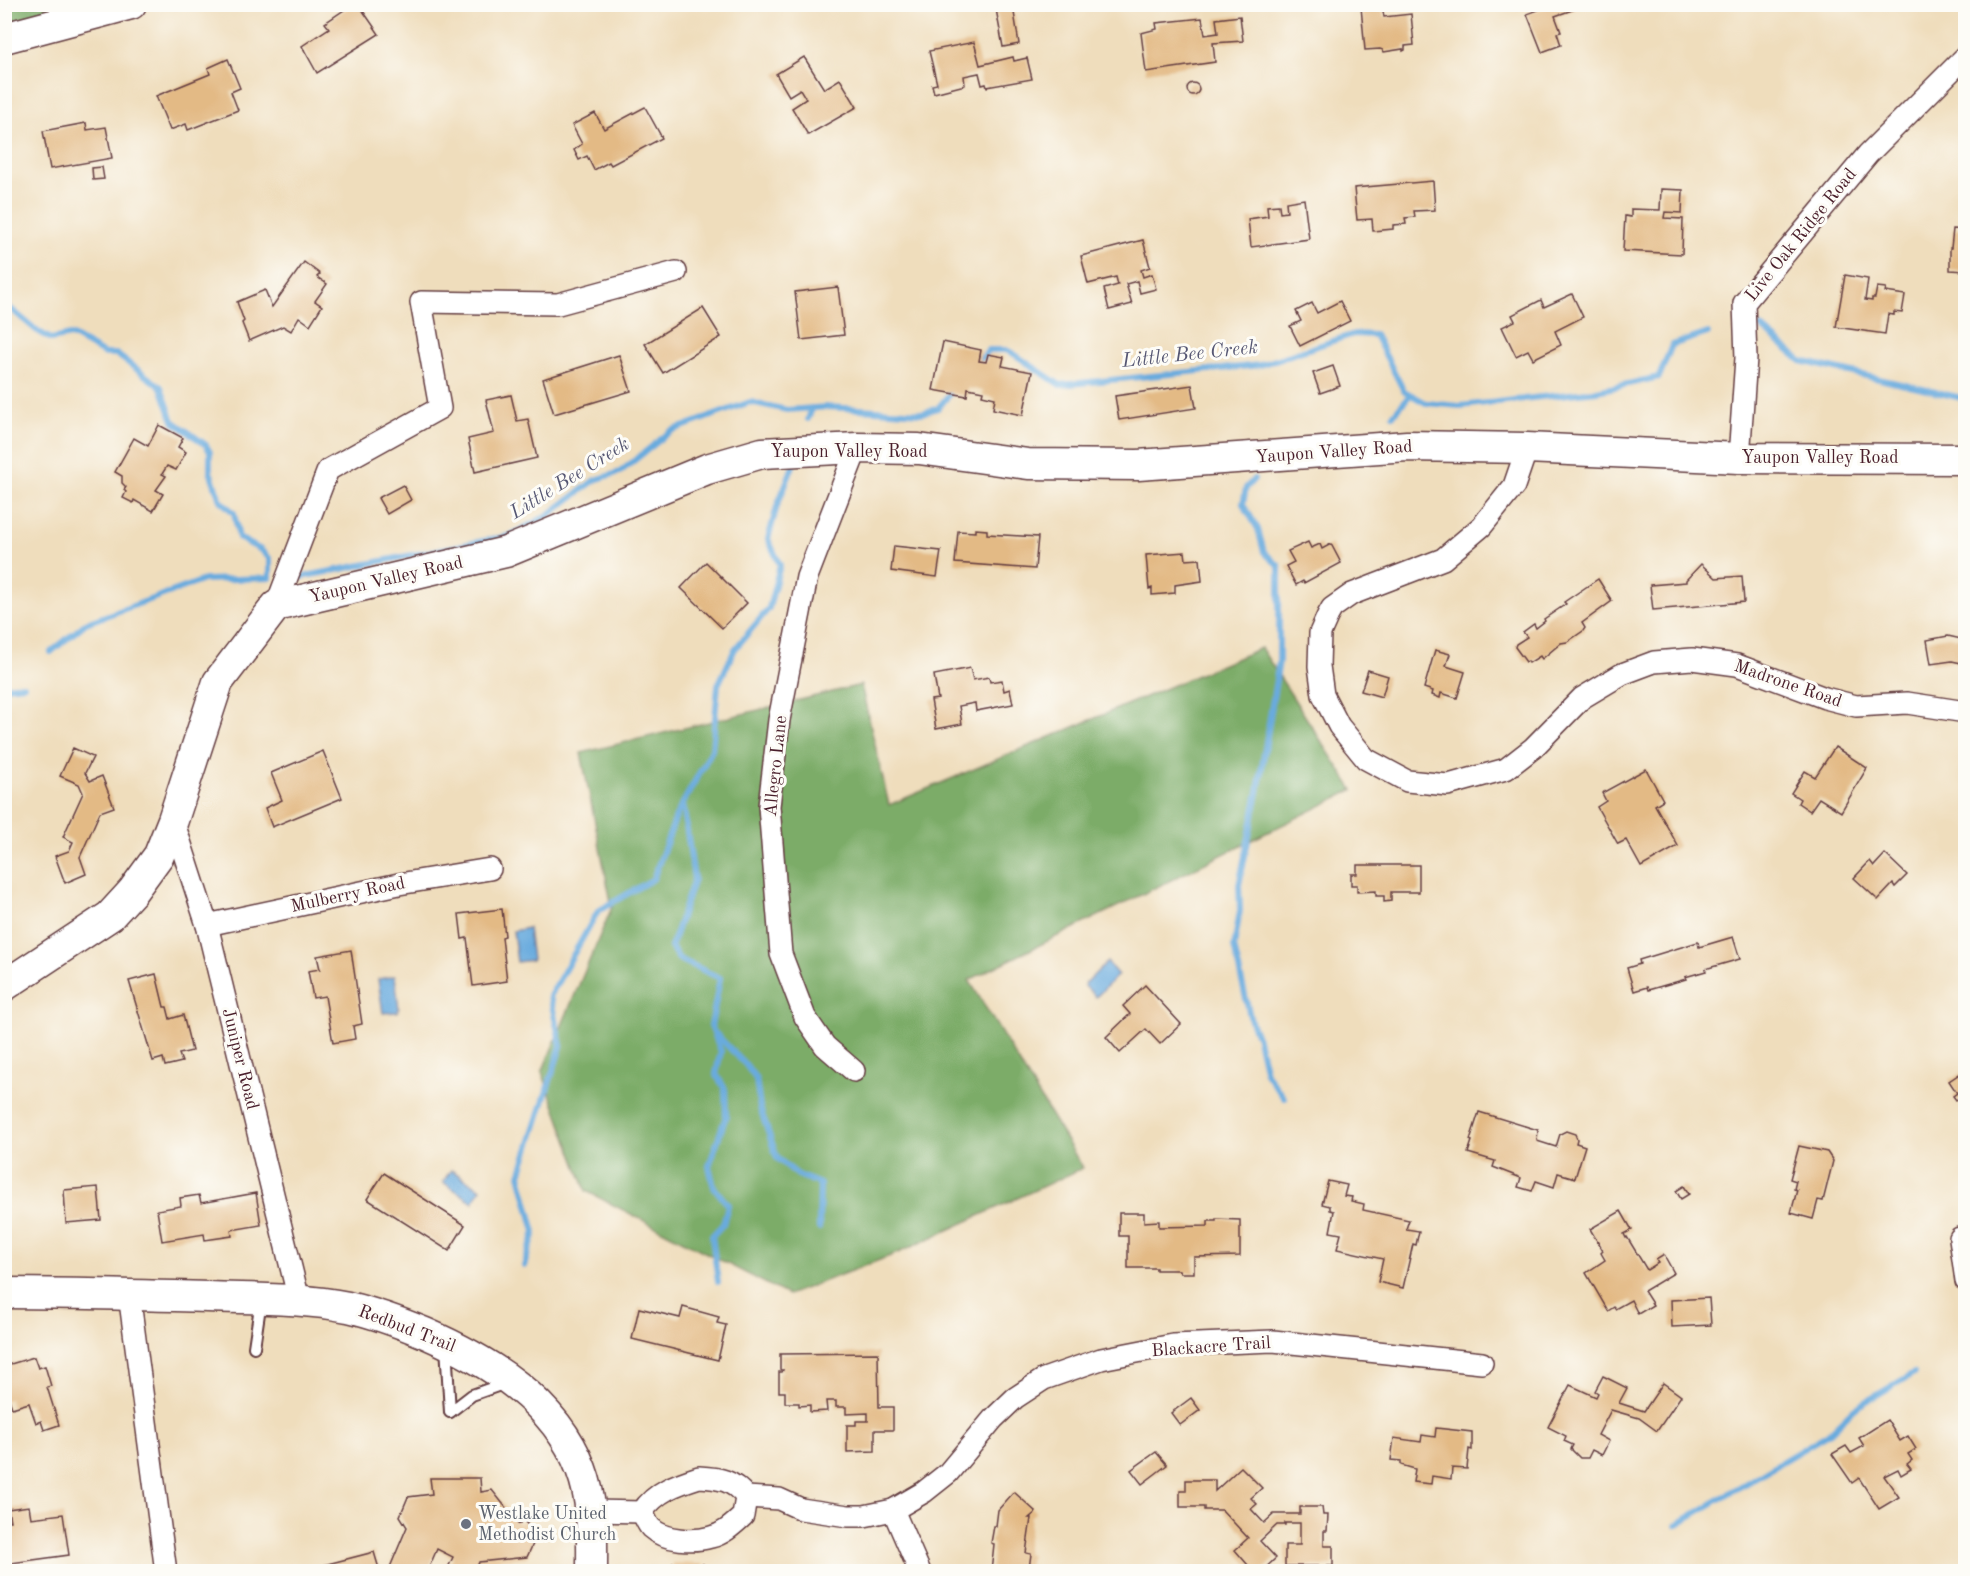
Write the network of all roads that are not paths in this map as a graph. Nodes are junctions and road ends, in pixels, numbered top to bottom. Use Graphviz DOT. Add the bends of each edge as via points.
graph roads {
  1 [pos="131,4"];
  2 [pos="4,38"];
  3 [pos="1965,56"];
  4 [pos="676,272"];
  5 [pos="857,448"];
  6 [pos="1527,448"];
  7 [pos="1739,458"];
  8 [pos="1965,459"];
  9 [pos="276,606"];
  10 [pos="1965,712"];
  11 [pos="173,820"];
  12 [pos="489,869"];
  13 [pos="207,925"];
  14 [pos="4,986"];
  15 [pos="854,1071"];
  16 [pos="1960,1238"];
  17 [pos="1965,1281"];
  18 [pos="4,1293"];
  19 [pos="129,1294"];
  20 [pos="261,1299"];
  21 [pos="299,1300"];
  22 [pos="446,1342"];
  23 [pos="254,1347"];
  24 [pos="1482,1363"];
  25 [pos="512,1381"];
  26 [pos="746,1497"];
  27 [pos="893,1510"];
  28 [pos="593,1511"];
  29 [pos="642,1512"];
  30 [pos="166,1572"];
  31 [pos="592,1572"];
  32 [pos="920,1572"];
  1 -- 2 [label="street"];
  3 -- 7 [label="street, Live Oak Ridge Road" via="1868,154 1744,303 1746,358"];
  4 -- 9 [label="street" via="558,304 422,302 440,408 328,470"];
  5 -- 6 [label="street, Yaupon Valley Road" via="919,449 1028,464 1138,465 1407,446"];
  5 -- 9 [label="street, Yaupon Valley Road" via="762,453 707,469 506,552"];
  5 -- 15 [label="street, Allegro Lane" via="807,577 779,720 769,806 781,954 805,1017 825,1046"];
  6 -- 7 [label="street, Yaupon Valley Road"];
  6 -- 10 [label="street, Madrone Road" via="1514,486 1482,525 1443,559 1352,594 1328,615 1320,633 1323,695 1339,726 1366,759 1407,781 1448,785 1506,769 1533,748 1582,698 1622,674 1654,662 1692,659 1737,665 1856,706 1907,702"];
  7 -- 8 [label="street, Yaupon Valley Road"];
  9 -- 11 [label="street" via="218,682"];
  11 -- 13 [label="street, Juniper Road"];
  11 -- 14 [label="street" via="159,855 110,916"];
  12 -- 13 [label="street, Mulberry Road"];
  13 -- 21 [label="street, Juniper Road"];
  16 -- 17 [label="street"];
  18 -- 19 [label="street, Redbud Trail"];
  19 -- 20 [label="street, Redbud Trail"];
  19 -- 30 [label="street"];
  20 -- 21 [label="street, Redbud Trail"];
  20 -- 23 [label="lane"];
  21 -- 22 [label="street, Redbud Trail" via="350,1308 400,1322"];
  22 -- 25 [label="street, Redbud Trail"];
  22 -- 25 [label="lane" via="450,1412 472,1395"];
  24 -- 27 [label="street, Blackacre Trail" via="1273,1341 1176,1345 1101,1359 1044,1379 1015,1398 948,1473"];
  25 -- 28 [label="street, Redbud Trail" via="540,1406 566,1438 582,1470"];
  26 -- 27 [label="street, Blackacre Trail" via="779,1499 801,1509 848,1516"];
  26 -- 29 [label="street" via="740,1488 720,1478 699,1477 663,1491"];
  26 -- 29 [label="street" via="743,1516 712,1537 689,1540 662,1535 650,1527"];
  27 -- 32 [label="street"];
  28 -- 29 [label="street"];
  28 -- 31 [label="street, Redbud Trail"];
}
